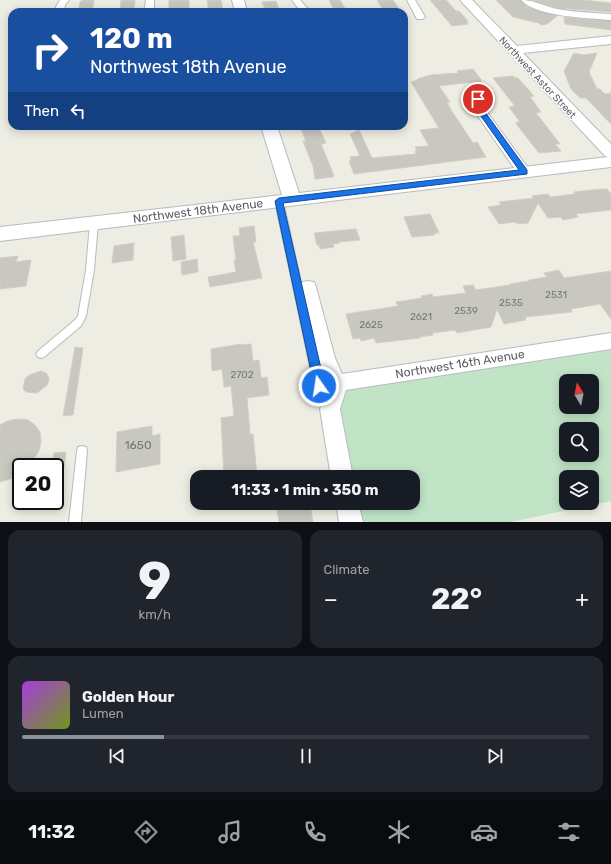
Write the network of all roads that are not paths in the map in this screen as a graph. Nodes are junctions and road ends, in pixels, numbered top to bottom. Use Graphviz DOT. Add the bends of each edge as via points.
graph roads {
  1 [pos="296,0"];
  2 [pos="411,0"];
  3 [pos="466,0"];
  4 [pos="525,0"];
  5 [pos="302,8"];
  6 [pos="420,17"];
  7 [pos="611,17"];
  8 [pos="609,42"];
  9 [pos="514,50"];
  10 [pos="478,99"];
  11 [pos="270,130"];
  12 [pos="611,153"];
  13 [pos="611,162"];
  14 [pos="524,172"];
  15 [pos="286,200"];
  16 [pos="94,223"];
  17 [pos="0,234"];
  18 [pos="308,287"];
  19 [pos="611,341"];
  20 [pos="41,354"];
  21 [pos="328,385"];
  22 [pos="82,451"];
  23 [pos="341,470"];
  24 [pos="348,510"];
  25 [pos="75,522"];
  26 [pos="351,522"];
  1 -- 5 [label="street"];
  2 -- 6 [label="street"];
  3 -- 9 [label="street, Northwest Astor Street"];
  4 -- 7 [label="street" via="548,10"];
  8 -- 9 [label="street"];
  9 -- 12 [label="street, Northwest Astor Street"];
  10 -- 14 [label="street" via="481,112"];
  11 -- 15 [label="street"];
  13 -- 14 [label="street, Northwest 18th Avenue"];
  14 -- 15 [label="street, Northwest 18th Avenue"];
  15 -- 16 [label="street, Northwest 18th Avenue"];
  15 -- 21 [label="lane"];
  16 -- 17 [label="street, Northwest 18th Avenue"];
  16 -- 20 [label="lane" via="90,270 82,316 78,323"];
  18 -- 21 [label="street" via="326,358"];
  19 -- 21 [label="street, Northwest 16th Avenue"];
  21 -- 23 [label="street" via="336,393 330,409"];
  22 -- 25 [label="lane"];
  24 -- 26 [label="street"];
}
